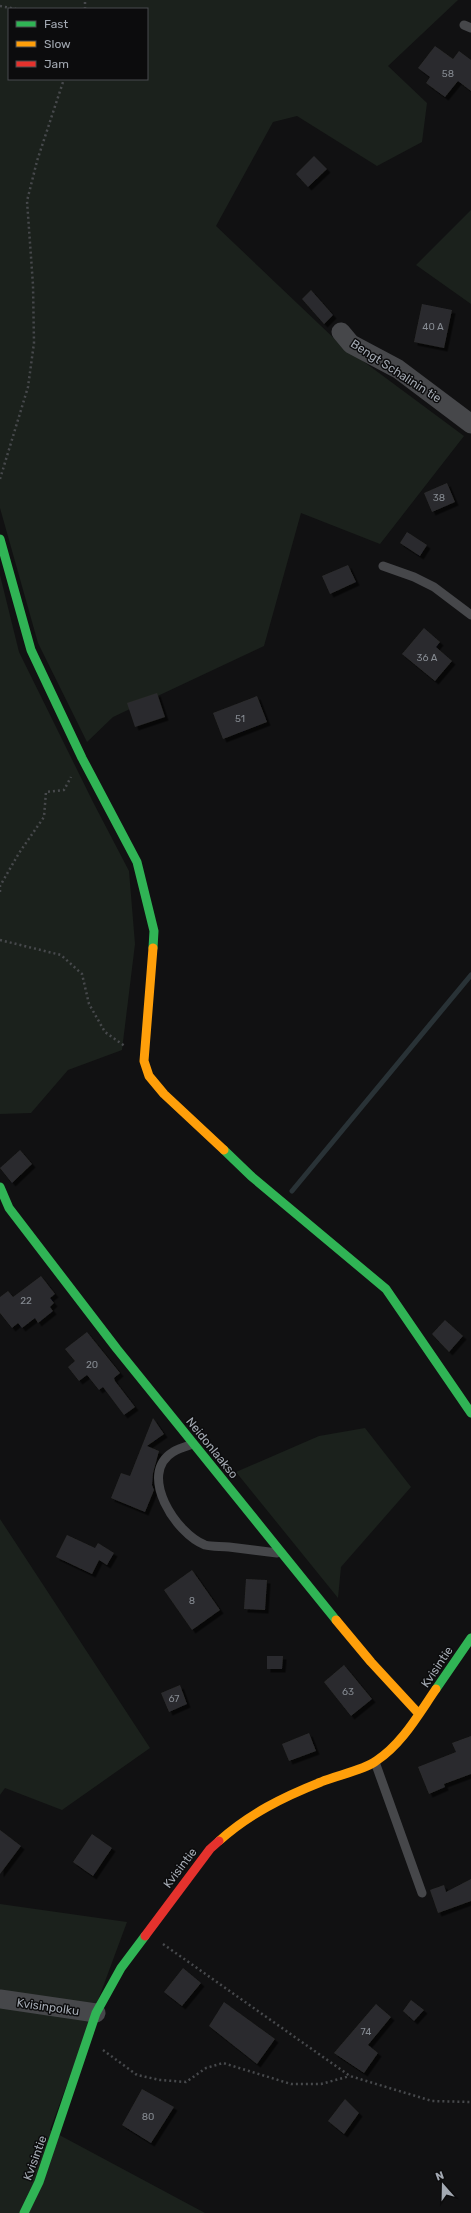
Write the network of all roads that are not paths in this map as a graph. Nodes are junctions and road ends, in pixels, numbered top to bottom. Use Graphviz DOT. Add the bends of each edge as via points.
graph roads {
  1 [pos="341,332"];
  2 [pos="471,424"];
  3 [pos="0,539"];
  4 [pos="383,566"];
  5 [pos="471,615"];
  6 [pos="0,1187"];
  7 [pos="471,1413"];
  8 [pos="193,1444"];
  9 [pos="282,1554"];
  10 [pos="471,1638"];
  11 [pos="419,1714"];
  12 [pos="375,1762"];
  13 [pos="422,1893"];
  14 [pos="0,1999"];
  15 [pos="96,2013"];
  16 [pos="24,2213"];
  1 -- 2 [label="street, Bengt Schalinin tie" via="351,344 398,369"];
  3 -- 7 [label="street" via="30,650 82,758 137,862 154,931 144,1061 149,1076 164,1094 251,1176 386,1290"];
  4 -- 5 [label="lane" via="434,587"];
  6 -- 8 [label="street, Neidonlaakso" via="9,1208"];
  8 -- 9 [label="street, Neidonlaakso"];
  8 -- 9 [label="lane" via="172,1452 158,1475 159,1490 179,1525 192,1538 205,1545"];
  9 -- 11 [label="street, Neidonlaakso" via="371,1662"];
  10 -- 11 [label="street, Kvisintie"];
  11 -- 12 [label="street, Kvisintie" via="400,1741"];
  12 -- 13 [label="lane"];
  12 -- 15 [label="street, Kvisintie" via="278,1801 240,1822 210,1849 121,1968"];
  14 -- 15 [label="street, Kvisinpolku"];
  15 -- 16 [label="street, Kvisintie" via="40,2182"];
}
